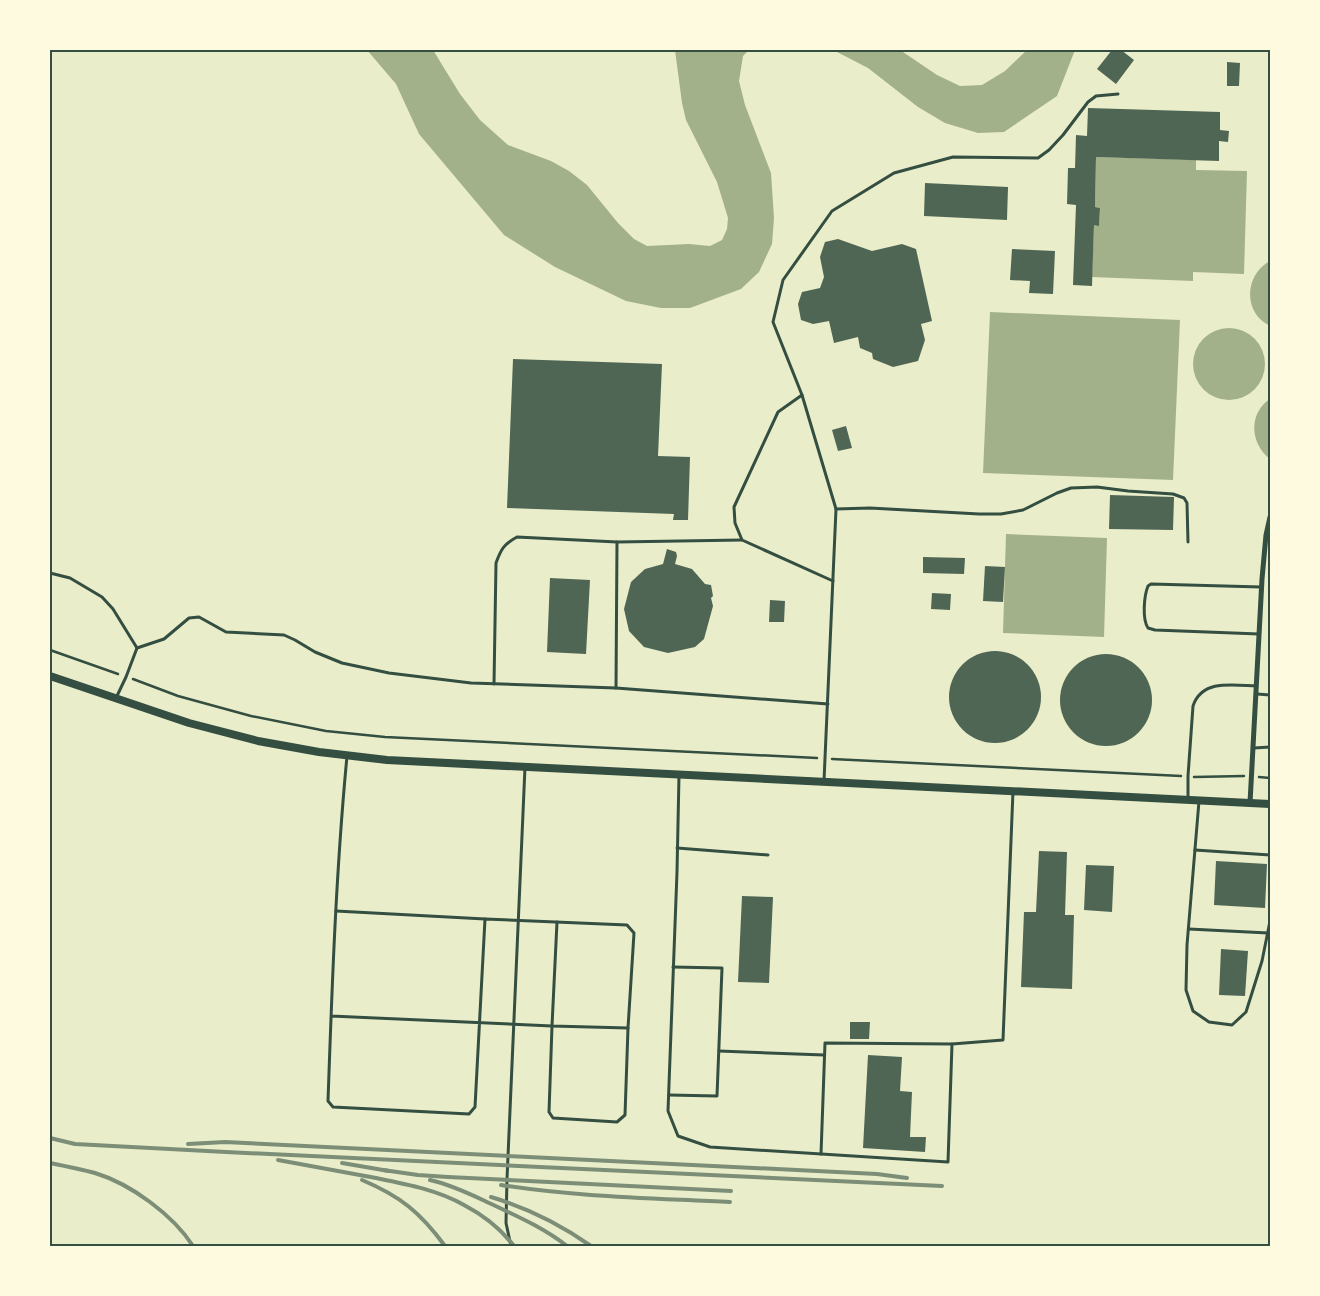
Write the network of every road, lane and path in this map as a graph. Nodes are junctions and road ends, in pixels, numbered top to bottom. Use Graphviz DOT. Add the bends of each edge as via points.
graph roads {
  1 [pos="1118,94"];
  2 [pos="802,395"];
  3 [pos="836,509"];
  4 [pos="1270,517"];
  5 [pos="742,540"];
  6 [pos="617,542"];
  7 [pos="1188,542"];
  8 [pos="50,574"];
  9 [pos="833,581"];
  10 [pos="1262,587"];
  11 [pos="1260,634"];
  12 [pos="136,648"];
  13 [pos="50,650"];
  14 [pos="50,676"];
  15 [pos="126,677"];
  16 [pos="494,684"];
  17 [pos="1257,686"];
  18 [pos="616,688"];
  19 [pos="1257,694"];
  20 [pos="1270,695"];
  21 [pos="116,699"];
  22 [pos="828,704"];
  23 [pos="1270,747"];
  24 [pos="1254,748"];
  25 [pos="347,756"];
  26 [pos="825,758"];
  27 [pos="526,767"];
  28 [pos="679,774"];
  29 [pos="1188,776"];
  30 [pos="1252,776"];
  31 [pos="1270,778"];
  32 [pos="824,782"];
  33 [pos="1013,791"];
  34 [pos="1188,800"];
  35 [pos="1199,800"];
  36 [pos="1250,803"];
  37 [pos="1270,804"];
  38 [pos="678,848"];
  39 [pos="1195,850"];
  40 [pos="768,854"];
  41 [pos="1270,855"];
  42 [pos="336,911"];
  43 [pos="485,919"];
  44 [pos="519,920"];
  45 [pos="558,922"];
  46 [pos="1270,922"];
  47 [pos="1188,929"];
  48 [pos="1268,933"];
  49 [pos="673,967"];
  50 [pos="331,1016"];
  51 [pos="480,1023"];
  52 [pos="514,1024"];
  53 [pos="552,1026"];
  54 [pos="628,1028"];
  55 [pos="952,1044"];
  56 [pos="719,1051"];
  57 [pos="824,1055"];
  58 [pos="669,1095"];
  59 [pos="821,1154"];
  60 [pos="512,1246"];
  1 -- 2 [label="lane" via="1096,96 1088,102 1063,135 1038,158 953,157 894,173 832,211 783,280 773,322"];
  2 -- 3 [label="lane"];
  2 -- 5 [label="lane" via="778,412 734,507 735,523"];
  3 -- 7 [label="lane" via="1001,514 1023,510 1071,488 1097,487 1173,494 1184,498 1187,503"];
  3 -- 9 [label="lane"];
  4 -- 10 [label="street"];
  5 -- 6 [label="lane"];
  5 -- 9 [label="lane"];
  6 -- 16 [label="lane" via="517,537 500,550 496,562"];
  6 -- 18 [label="lane"];
  8 -- 12 [label="lane" via="70,578 102,597"];
  9 -- 22 [label="lane"];
  10 -- 11 [label="street"];
  10 -- 11 [label="lane" via="1151,584 1145,593 1144,618 1148,628"];
  11 -- 17 [label="street"];
  12 -- 15 [label="lane"];
  12 -- 16 [label="lane" via="164,639 189,618 199,617 226,632 284,635 315,652 351,665 389,673"];
  13 -- 15 [label="path"];
  14 -- 21 [label="street"];
  15 -- 21 [label="lane"];
  15 -- 26 [label="path" via="178,696 251,716 326,731 385,737"];
  16 -- 18 [label="lane"];
  17 -- 19 [label="street"];
  17 -- 29 [label="lane" via="1220,684 1205,690 1195,699"];
  18 -- 22 [label="lane"];
  19 -- 20 [label="lane"];
  19 -- 24 [label="street"];
  21 -- 25 [label="street" via="189,724 249,739"];
  22 -- 26 [label="lane"];
  23 -- 24 [label="lane"];
  24 -- 30 [label="street"];
  25 -- 27 [label="street"];
  25 -- 42 [label="lane"];
  26 -- 29 [label="path"];
  26 -- 32 [label="lane"];
  27 -- 28 [label="street"];
  27 -- 44 [label="lane"];
  28 -- 32 [label="street"];
  28 -- 38 [label="lane"];
  29 -- 30 [label="path"];
  29 -- 34 [label="lane"];
  30 -- 31 [label="path"];
  30 -- 36 [label="street"];
  32 -- 33 [label="street"];
  33 -- 34 [label="street"];
  33 -- 55 [label="lane" via="1003,1040"];
  34 -- 35 [label="street"];
  35 -- 36 [label="street"];
  35 -- 39 [label="lane"];
  36 -- 37 [label="street"];
  38 -- 40 [label="lane"];
  38 -- 49 [label="lane"];
  39 -- 41 [label="lane"];
  39 -- 47 [label="lane"];
  42 -- 43 [label="lane"];
  42 -- 50 [label="lane"];
  43 -- 44 [label="lane"];
  43 -- 51 [label="lane"];
  44 -- 45 [label="lane"];
  44 -- 52 [label="lane"];
  45 -- 53 [label="lane"];
  45 -- 54 [label="lane" via="627,925 634,933"];
  46 -- 48 [label="lane"];
  47 -- 48 [label="lane"];
  47 -- 48 [label="lane" via="1186,990 1193,1011 1209,1022 1232,1025 1246,1012"];
  49 -- 56 [label="lane" via="722,968"];
  49 -- 58 [label="lane"];
  50 -- 51 [label="lane"];
  50 -- 51 [label="lane" via="328,1102 333,1107 469,1114 475,1107"];
  51 -- 52 [label="lane"];
  52 -- 53 [label="lane"];
  52 -- 60 [label="lane" via="506,1223"];
  53 -- 54 [label="lane"];
  53 -- 54 [label="lane" via="549,1112 553,1118 617,1122 625,1115"];
  55 -- 57 [label="lane" via="825,1043"];
  55 -- 59 [label="lane" via="948,1162"];
  56 -- 57 [label="lane"];
  56 -- 58 [label="lane" via="717,1096"];
  57 -- 59 [label="lane"];
  58 -- 59 [label="lane" via="668,1111 678,1136 710,1147"];
}
